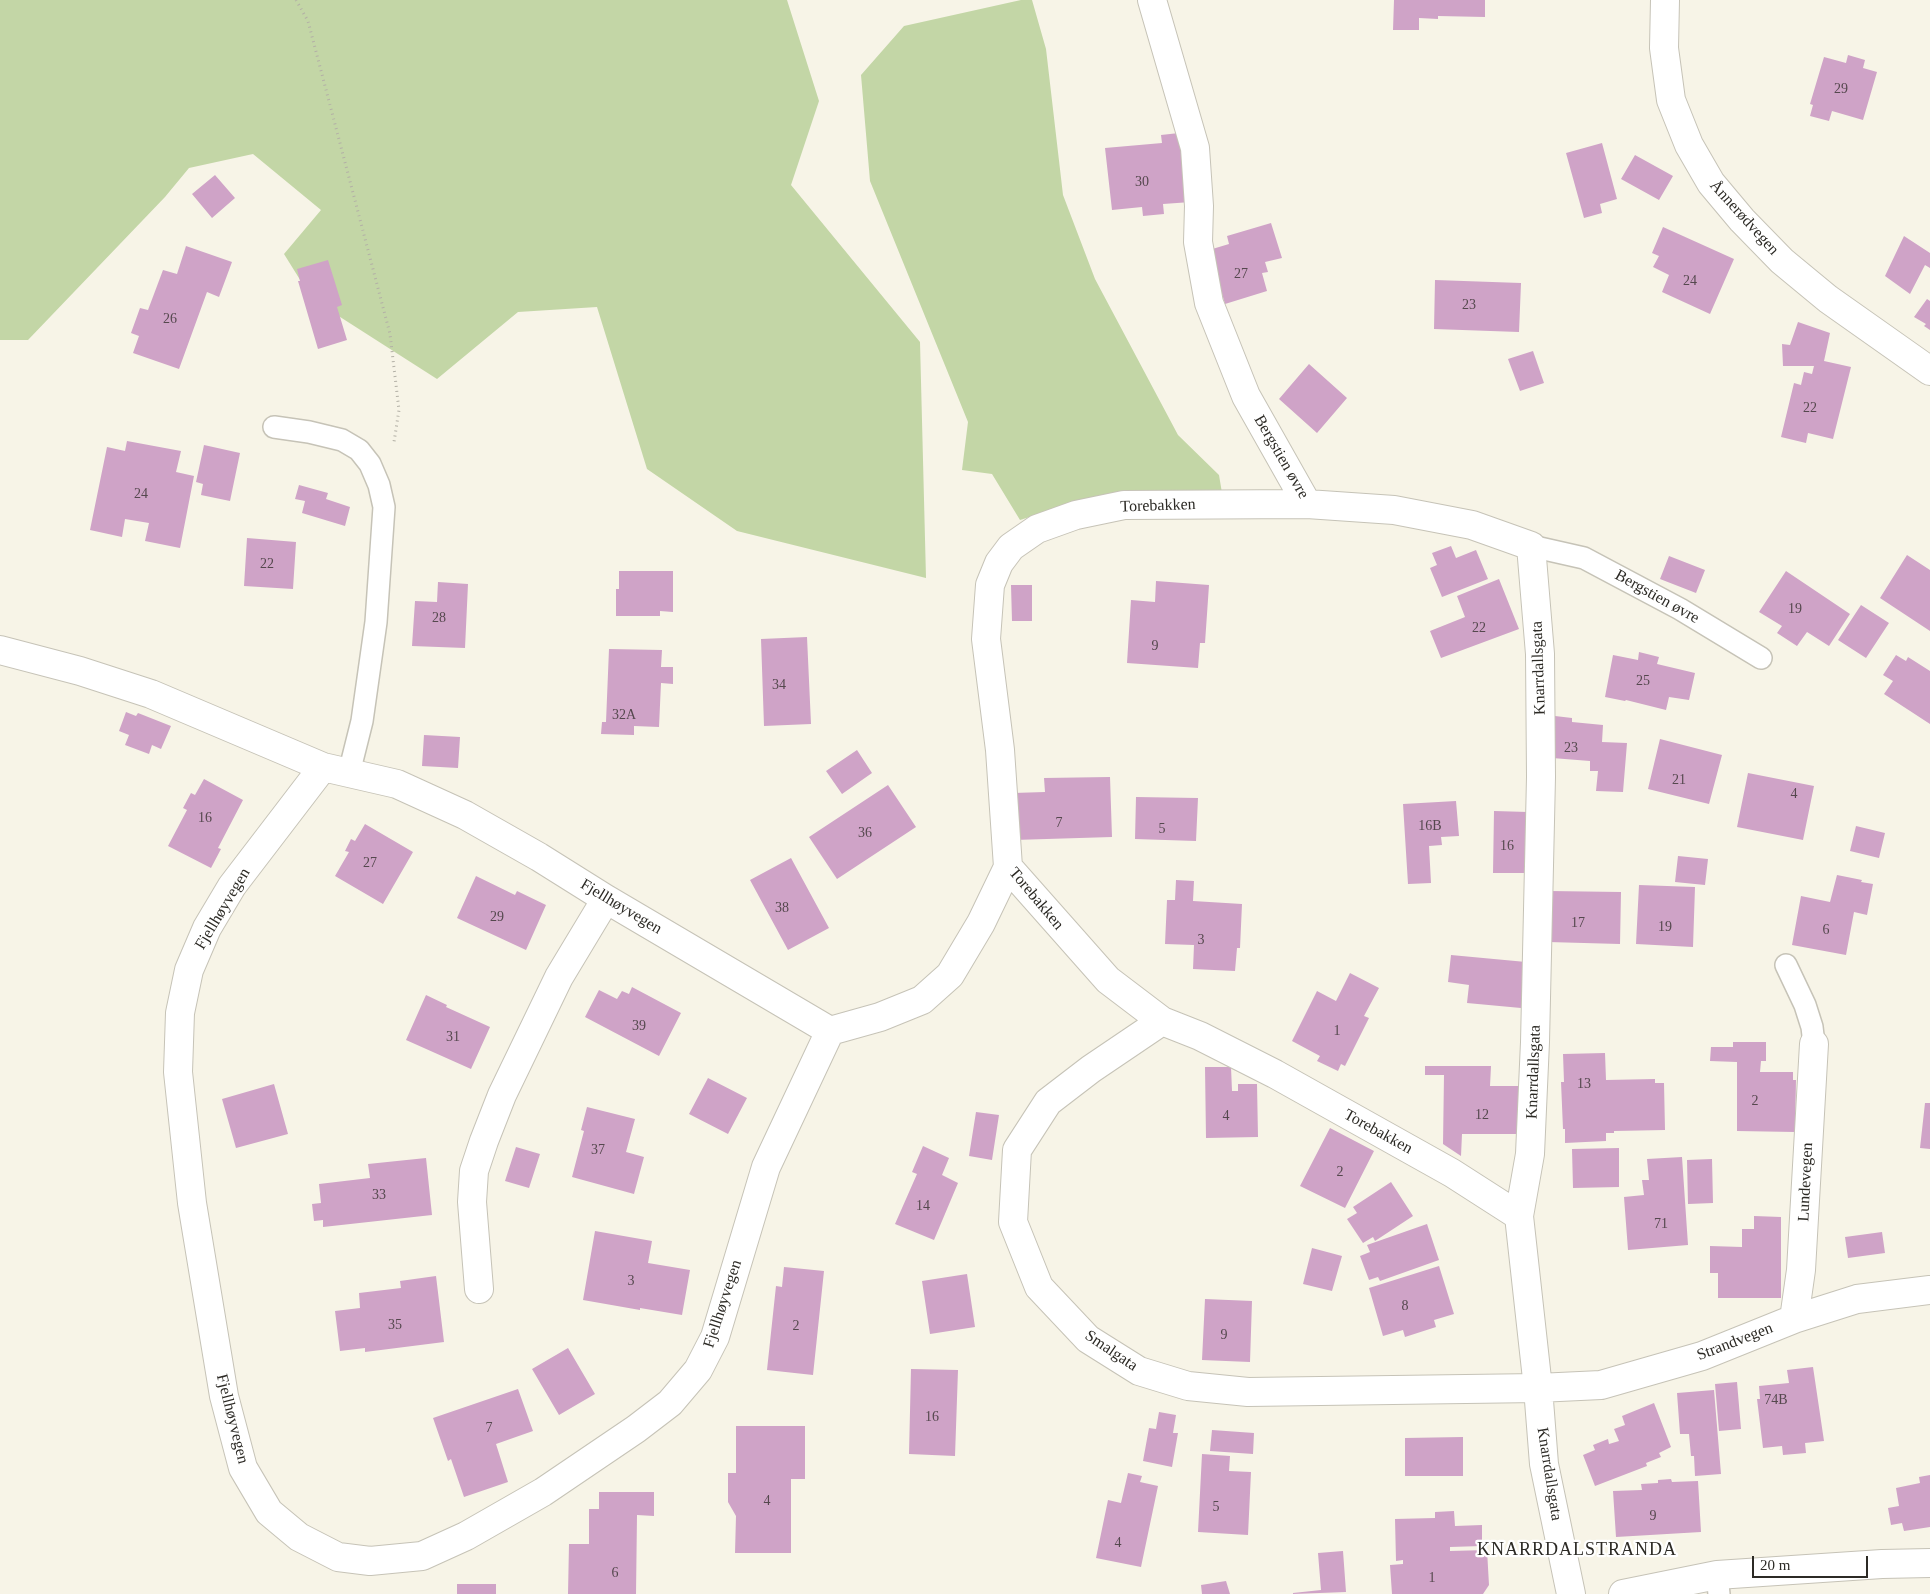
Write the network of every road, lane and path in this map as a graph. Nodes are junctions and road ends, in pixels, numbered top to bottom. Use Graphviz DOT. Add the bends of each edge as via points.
graph roads {
  1 [pos="296,0"];
  2 [pos="1152,0"];
  3 [pos="1665,0"];
  4 [pos="1930,371"];
  5 [pos="274,427"];
  6 [pos="393,449"];
  7 [pos="1307,504"];
  8 [pos="1531,546"];
  9 [pos="0,650"];
  10 [pos="1761,658"];
  11 [pos="323,767"];
  12 [pos="349,772"];
  13 [pos="1008,867"];
  14 [pos="606,900"];
  15 [pos="1786,964"];
  16 [pos="1162,1021"];
  17 [pos="830,1031"];
  18 [pos="1814,1044"];
  19 [pos="1519,1216"];
  20 [pos="479,1290"];
  21 [pos="1930,1290"];
  22 [pos="1794,1319"];
  23 [pos="1538,1388"];
  24 [pos="1930,1563"];
  25 [pos="1718,1585"];
  26 [pos="1571,1594"];
  27 [pos="1623,1594"];
  1 -- 6 [label="path" via="308,21 390,334 399,410"];
  2 -- 7 [label="street, Bergstien øvre" via="1195,148 1198,242 1209,303 1246,396"];
  3 -- 4 [label="street, Ånnerødvegen" via="1664,48 1671,100 1689,145 1711,183 1782,261 1828,299"];
  5 -- 12 [label="lane" via="342,440 359,450 370,464 384,507 376,622 362,721"];
  7 -- 8 [label="street, Bergstien øvre" via="1394,510 1472,525"];
  7 -- 13 [label="street, Torebakken" via="1124,505 1076,515 1037,529 1011,547 999,563 990,585 986,639 1000,750"];
  8 -- 10 [label="lane, Bergstien øvre" via="1584,558 1680,609"];
  8 -- 19 [label="street, Knarrdallsgata" via="1540,654 1541,777 1530,1154"];
  9 -- 11 [label="street, Fjellhøyvegen" via="151,694"];
  11 -- 12 [label="street, Fjellhøyvegen"];
  11 -- 17 [label="street, Fjellhøyvegen" via="232,886 207,928 189,970 180,1013 178,1072 192,1202 222,1387 244,1468 269,1512 299,1537 338,1557 370,1561 422,1556 466,1536 543,1492 670,1403 698,1370 716,1337 766,1167"];
  12 -- 14 [label="street, Fjellhøyvegen" via="397,784 465,815"];
  13 -- 16 [label="street, Torebakken" via="1108,980"];
  13 -- 17 [label="street" via="981,923 950,975 922,1000 880,1017"];
  14 -- 17 [label="street, Fjellhøyvegen"];
  14 -- 20 [label="street" via="559,977 502,1095 474,1171 472,1202"];
  15 -- 18 [label="lane" via="1805,1006"];
  16 -- 19 [label="street, Torebakken" via="1200,1036 1275,1074 1452,1173"];
  16 -- 23 [label="street, Smalgata" via="1048,1102 1017,1150 1013,1222 1039,1287 1088,1339 1138,1372 1188,1386 1248,1392"];
  18 -- 22 [label="street, Lundevegen" via="1801,1270"];
  19 -- 23 [label="street, Knarrdallsgata"];
  21 -- 22 [label="street, Strandvegen" via="1857,1299"];
  22 -- 23 [label="street, Strandvegen" via="1702,1356 1601,1385"];
  23 -- 26 [label="street, Knarrdallsgata" via="1544,1464"];
  24 -- 25 [label="street" via="1862,1565"];
  25 -- 27 [label="street"];
}
